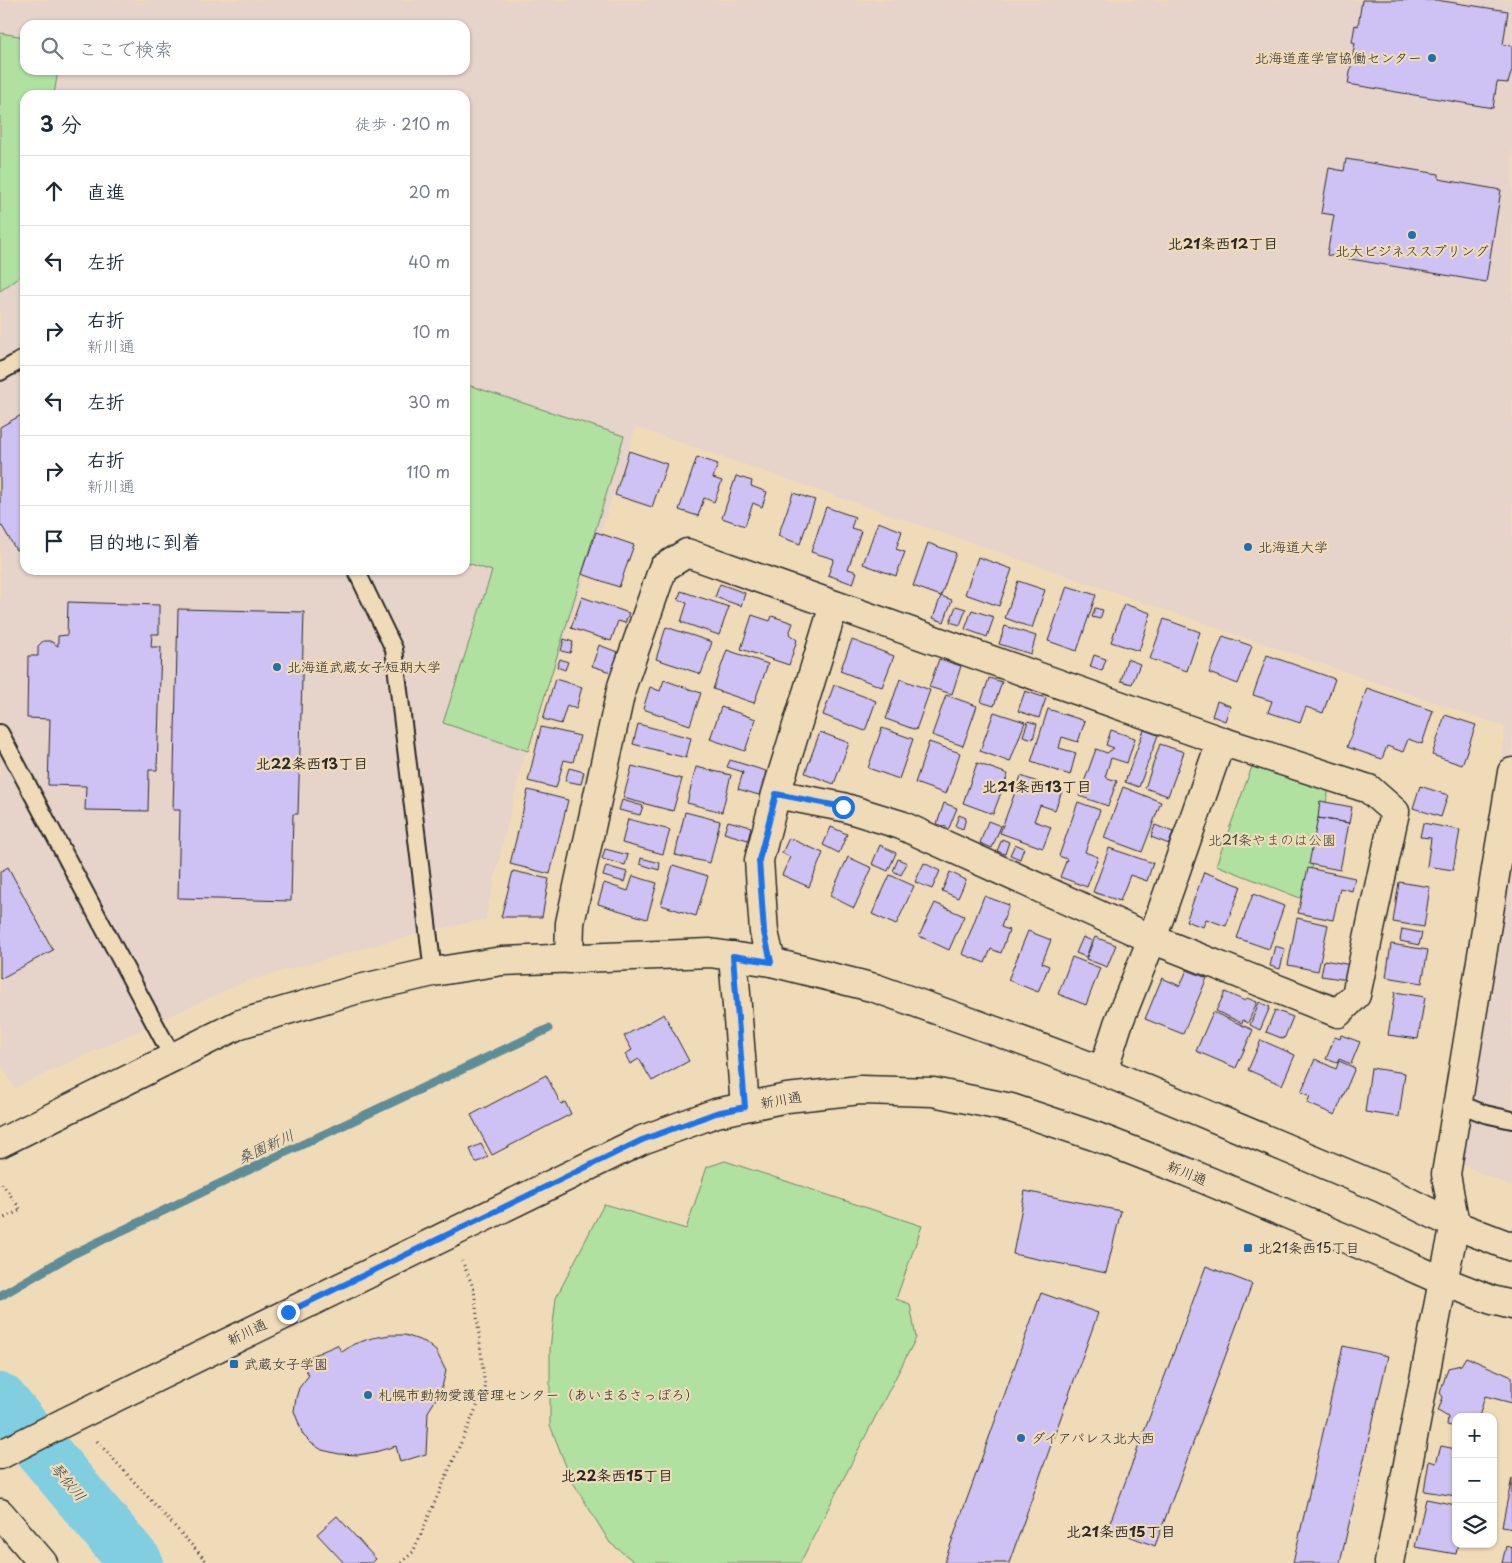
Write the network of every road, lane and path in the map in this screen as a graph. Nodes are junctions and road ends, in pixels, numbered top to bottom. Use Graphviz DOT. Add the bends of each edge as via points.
graph roads {
  1 [pos="20,361"];
  2 [pos="0,372"];
  3 [pos="358,575"];
  4 [pos="834,605"];
  5 [pos="0,733"];
  6 [pos="1221,741"];
  7 [pos="1512,772"];
  8 [pos="776,794"];
  9 [pos="1152,939"];
  10 [pos="733,956"];
  11 [pos="569,959"];
  12 [pos="771,962"];
  13 [pos="433,972"];
  14 [pos="173,1058"];
  15 [pos="1103,1072"];
  16 [pos="1457,1103"];
  17 [pos="745,1107"];
  18 [pos="1512,1120"];
  19 [pos="0,1143"];
  20 [pos="1,1182"];
  21 [pos="0,1220"];
  22 [pos="1455,1225"];
  23 [pos="1512,1248"];
  24 [pos="462,1260"];
  25 [pos="1443,1281"];
  26 [pos="1512,1306"];
  27 [pos="97,1441"];
  28 [pos="0,1456"];
  29 [pos="0,1513"];
  30 [pos="43,1563"];
  31 [pos="208,1563"];
  32 [pos="401,1563"];
  33 [pos="1389,1563"];
  1 -- 2 [label="lane"];
  3 -- 13 [label="lane" via="394,649"];
  4 -- 6 [label="street"];
  4 -- 8 [label="street"];
  4 -- 11 [label="street" via="687,553 663,568 622,686 570,923"];
  5 -- 14 [label="lane"];
  6 -- 9 [label="street"];
  6 -- 9 [label="street" via="1369,789 1394,812 1356,994 1338,1013"];
  7 -- 16 [label="street"];
  8 -- 9 [label="street" via="843,807 901,825"];
  8 -- 12 [label="street" via="759,860 764,932"];
  9 -- 15 [label="street" via="1118,1024"];
  10 -- 11 [label="street" via="710,953"];
  10 -- 12 [label="street"];
  10 -- 17 [label="street"];
  11 -- 13 [label="street" via="502,962"];
  12 -- 15 [label="street" via="875,988"];
  13 -- 14 [label="street" via="355,990 240,1024"];
  14 -- 19 [label="street"];
  15 -- 22 [label="street" via="1382,1188"];
  16 -- 18 [label="lane"];
  16 -- 22 [label="street" via="1446,1174"];
  17 -- 25 [label="street, 新川通" via="787,1098 860,1090 933,1092 1011,1108 1187,1172"];
  17 -- 28 [label="street, 新川通" via="716,1113 642,1140"];
  20 -- 21 [label="path" via="21,1210"];
  22 -- 23 [label="street"];
  22 -- 25 [label="street"];
  24 -- 32 [label="path" via="474,1289 484,1388 413,1552"];
  25 -- 26 [label="street, 新川通"];
  25 -- 33 [label="street"];
  27 -- 31 [label="path"];
  29 -- 30 [label="street"];
}
